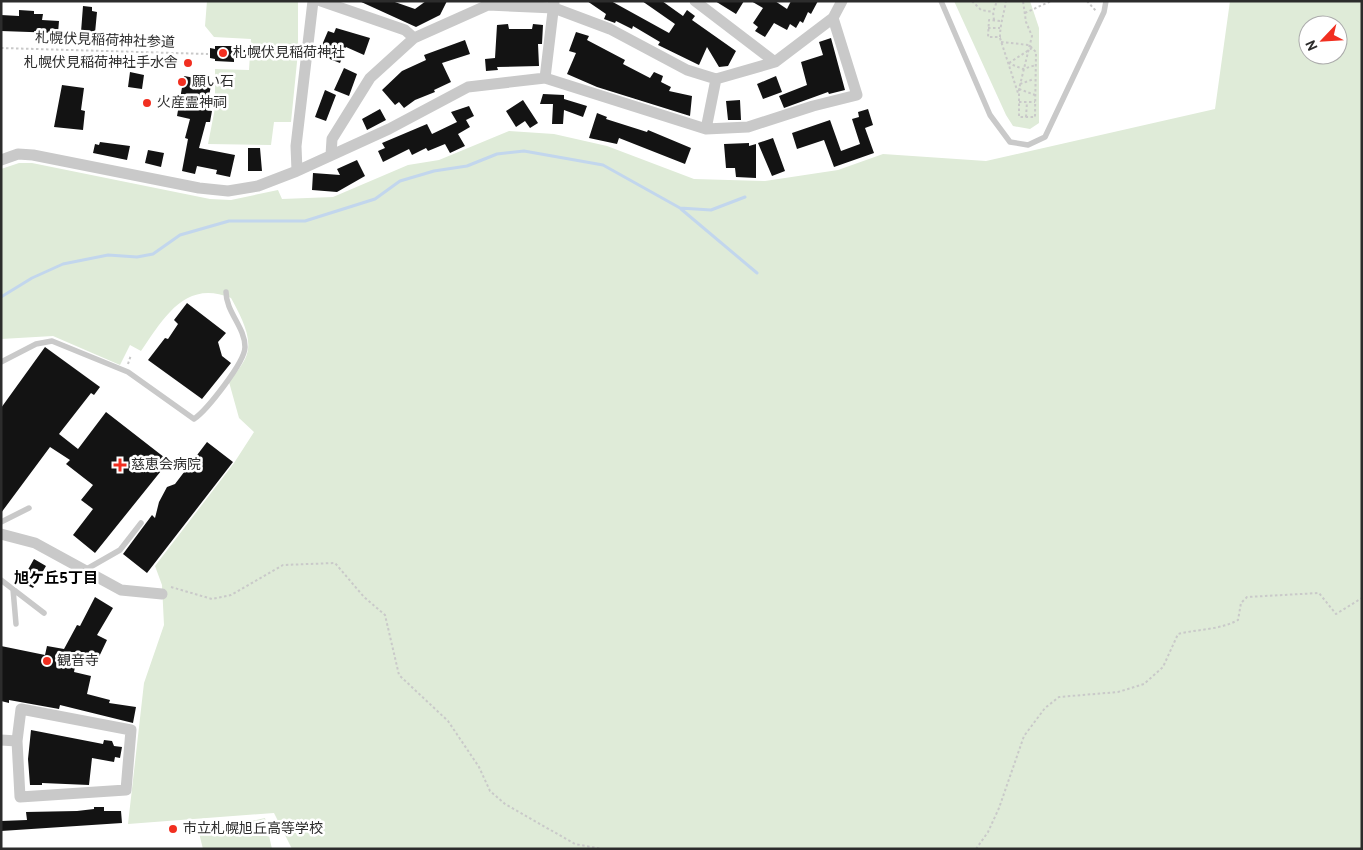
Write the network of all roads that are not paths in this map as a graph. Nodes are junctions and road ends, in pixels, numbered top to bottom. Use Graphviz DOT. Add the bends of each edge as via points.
graph roads {
  1 [pos="313,1"];
  2 [pos="321,1"];
  3 [pos="695,1"];
  4 [pos="842,1"];
  5 [pos="941,1"];
  6 [pos="1106,1"];
  7 [pos="554,5"];
  8 [pos="833,18"];
  9 [pos="414,38"];
  10 [pos="775,62"];
  11 [pos="544,78"];
  12 [pos="716,78"];
  13 [pos="706,129"];
  14 [pos="331,156"];
  15 [pos="1,160"];
  16 [pos="298,171"];
  17 [pos="226,292"];
  18 [pos="1,362"];
  19 [pos="28,508"];
  20 [pos="1,522"];
  21 [pos="141,523"];
  22 [pos="1,534"];
  23 [pos="85,570"];
  24 [pos="1,580"];
  25 [pos="13,589"];
  26 [pos="162,594"];
  27 [pos="44,613"];
  28 [pos="16,624"];
  29 [pos="1,740"];
  30 [pos="17,741"];
  1 -- 16 [label="street" via="296,146"];
  2 -- 9 [label="street" via="405,30"];
  3 -- 10 [label="street"];
  4 -- 8 [label="street"];
  5 -- 6 [label="lane" via="990,115 1010,142 1028,145 1045,137 1102,18"];
  7 -- 9 [label="street" via="488,5"];
  7 -- 11 [label="street"];
  7 -- 12 [label="street" via="610,29 687,70"];
  8 -- 10 [label="street"];
  8 -- 13 [label="street" via="857,95 748,127"];
  9 -- 14 [label="street" via="370,78 332,139"];
  10 -- 12 [label="street"];
  11 -- 13 [label="street"];
  11 -- 14 [label="street" via="468,87"];
  12 -- 13 [label="street"];
  14 -- 16 [label="street"];
  15 -- 16 [label="street" via="18,154 33,155 214,190 258,186"];
  17 -- 18 [label="lane" via="230,310 243,336 243,356 194,419 128,372 52,341 36,344"];
  19 -- 20 [label="lane"];
  21 -- 23 [label="lane" via="120,550"];
  22 -- 23 [label="street" via="35,543"];
  23 -- 26 [label="street" via="122,590"];
  24 -- 25 [label="lane"];
  25 -- 27 [label="lane"];
  25 -- 28 [label="lane"];
  29 -- 30 [label="street"];
  30 -- 30 [label="street" via="21,710 131,730 126,790 20,797"];
}
